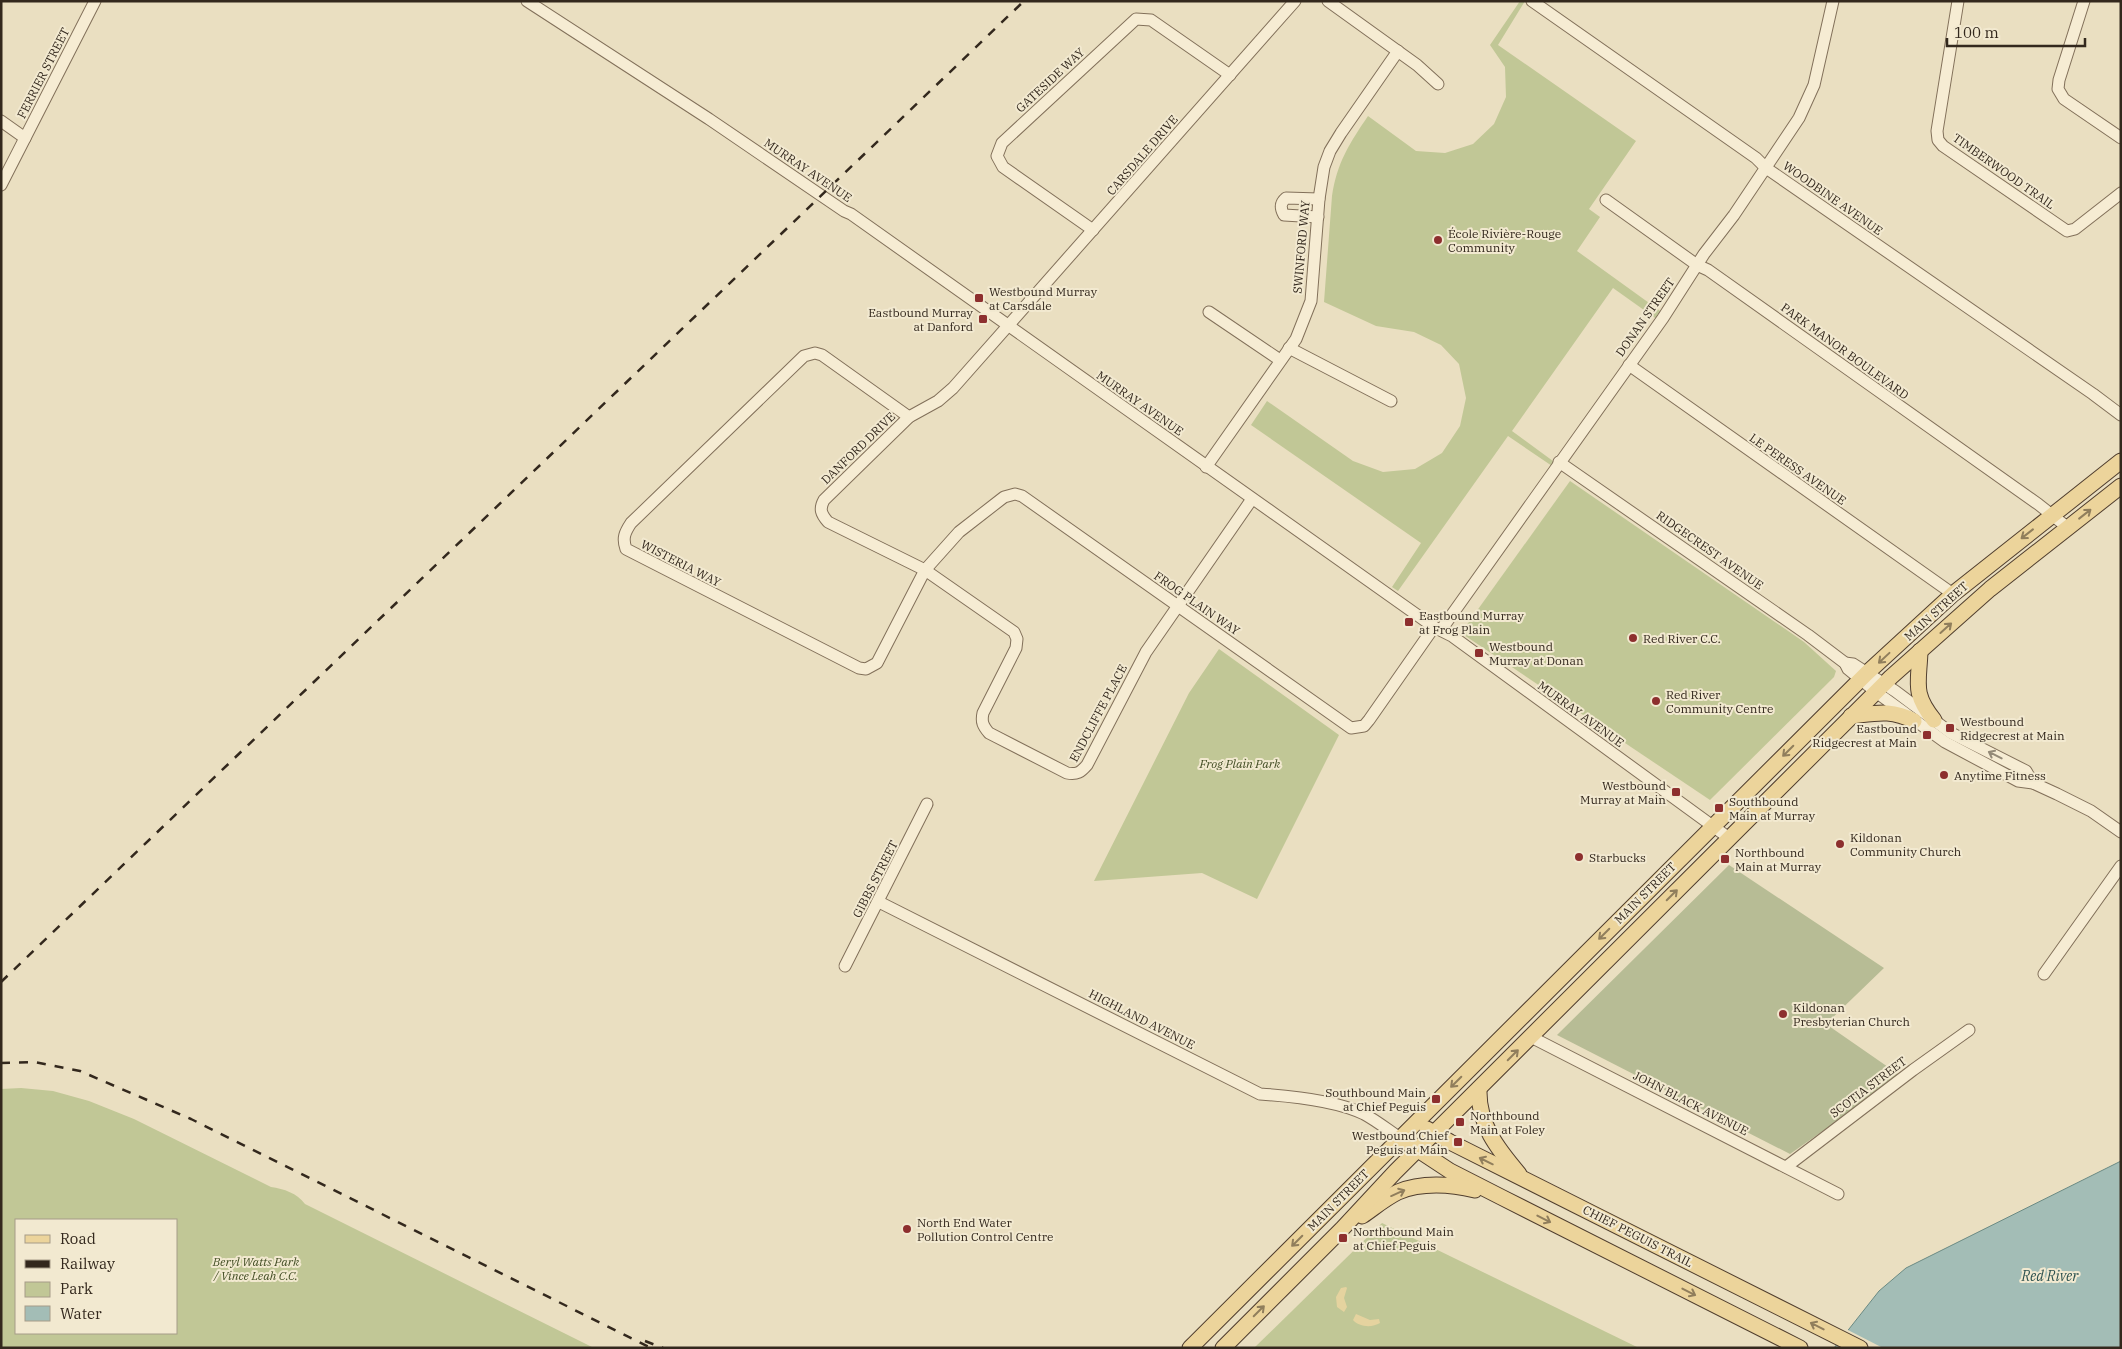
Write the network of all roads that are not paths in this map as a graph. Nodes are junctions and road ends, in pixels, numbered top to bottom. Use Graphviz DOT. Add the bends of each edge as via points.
graph roads {
  1 [pos="95,1"];
  2 [pos="527,1"];
  3 [pos="1295,1"];
  4 [pos="1328,1"];
  5 [pos="1532,1"];
  6 [pos="1833,1"];
  7 [pos="1958,1"];
  8 [pos="2084,1"];
  9 [pos="1398,51"];
  10 [pos="1230,75"];
  11 [pos="1438,84"];
  12 [pos="1,121"];
  13 [pos="25,138"];
  14 [pos="2121,138"];
  15 [pos="1766,168"];
  16 [pos="1,185"];
  17 [pos="2121,193"];
  18 [pos="1319,199"];
  19 [pos="1606,200"];
  20 [pos="1318,217"];
  21 [pos="1093,230"];
  22 [pos="1697,265"];
  23 [pos="1209,312"];
  24 [pos="1009,327"];
  25 [pos="1289,348"];
  26 [pos="1280,360"];
  27 [pos="1629,365"];
  28 [pos="1391,401"];
  29 [pos="2121,415"];
  30 [pos="909,417"];
  31 [pos="2121,460"];
  32 [pos="1560,462"];
  33 [pos="1206,467"];
  34 [pos="2121,486"];
  35 [pos="1252,499"];
  36 [pos="2051,515"];
  37 [pos="2067,528"];
  38 [pos="925,570"];
  39 [pos="1953,594"];
  40 [pos="1178,606"];
  41 [pos="1437,628"];
  42 [pos="1920,651"];
  43 [pos="1864,676"];
  44 [pos="1880,688"];
  45 [pos="1851,716"];
  46 [pos="1934,720"];
  47 [pos="1914,721"];
  48 [pos="2033,783"];
  49 [pos="927,804"];
  50 [pos="1713,825"];
  51 [pos="2121,832"];
  52 [pos="1729,838"];
  53 [pos="2121,866"];
  54 [pos="879,902"];
  55 [pos="845,966"];
  56 [pos="2044,974"];
  57 [pos="1969,1030"];
  58 [pos="1531,1037"];
  59 [pos="1479,1089"];
  60 [pos="1416,1122"];
  61 [pos="1434,1133"];
  62 [pos="1400,1138"];
  63 [pos="1417,1150"];
  64 [pos="1786,1167"];
  65 [pos="1523,1179"];
  66 [pos="1838,1194"];
  67 [pos="1500,1197"];
  68 [pos="1342,1229"];
  69 [pos="1190,1348"];
  70 [pos="1223,1348"];
  71 [pos="1800,1348"];
  72 [pos="1860,1348"];
  1 -- 13 [label="street, FERRIER STREET"];
  2 -- 24 [label="street, MURRAY AVENUE" via="851,214"];
  3 -- 10 [label="street, CARSDALE DRIVE"];
  4 -- 9 [label="street"];
  5 -- 15 [label="street, WOODBINE AVENUE"];
  6 -- 15 [label="street, DONAN STREET" via="1814,85 1799,118"];
  7 -- 17 [label="street, TIMBERWOOD TRAIL" via="1938,140 2067,230 2075,229"];
  8 -- 14 [label="street" via="2058,89 2064,99"];
  9 -- 11 [label="street"];
  9 -- 18 [label="street, SWINFORD WAY" via="1330,150"];
  10 -- 21 [label="street, CARSDALE DRIVE"];
  10 -- 21 [label="street, GATESIDE WAY" via="1151,20 1136,19 1002,143 997,156 1003,167"];
  12 -- 13 [label="street"];
  13 -- 16 [label="street, FERRIER STREET"];
  15 -- 22 [label="street, DONAN STREET"];
  15 -- 29 [label="street, WOODBINE AVENUE"];
  18 -- 20 [label="street, SWINFORD WAY"];
  18 -- 20 [label="street" via="1286,198 1281,206 1284,215"];
  19 -- 22 [label="street, PARK MANOR BOULEVARD"];
  20 -- 25 [label="street, SWINFORD WAY" via="1311,301"];
  21 -- 24 [label="street, CARSDALE DRIVE"];
  22 -- 27 [label="street, DONAN STREET"];
  22 -- 36 [label="street, PARK MANOR BOULEVARD"];
  23 -- 26 [label="street"];
  24 -- 30 [label="street, DANFORD DRIVE" via="953,388 938,401"];
  24 -- 33 [label="street, MURRAY AVENUE"];
  25 -- 26 [label="street, SWINFORD WAY"];
  25 -- 28 [label="street"];
  26 -- 33 [label="street, SWINFORD WAY"];
  27 -- 32 [label="street, DONAN STREET"];
  27 -- 39 [label="street, LE PERESS AVENUE"];
  30 -- 38 [label="street, DANFORD DRIVE" via="824,500 821,507 828,522"];
  30 -- 38 [label="street, WISTERIA WAY" via="822,354 810,353 631,523 623,542 631,553 866,669 877,663"];
  31 -- 36 [label="main road, MAIN STREET"];
  32 -- 41 [label="street, DONAN STREET"];
  32 -- 43 [label="street, RIDGECREST AVENUE" via="1845,663 1853,664"];
  33 -- 35 [label="street, MURRAY AVENUE"];
  37 -- 34 [label="main road, MAIN STREET, one-way"];
  35 -- 40 [label="street, ENDCLIFFE PLACE"];
  35 -- 41 [label="street, MURRAY AVENUE"];
  36 -- 37 [label="street, PARK MANOR BOULEVARD"];
  36 -- 39 [label="main road, MAIN STREET, one-way"];
  42 -- 37 [label="main road, MAIN STREET, one-way" via="1990,589"];
  38 -- 40 [label="street, FROG PLAIN WAY" via="959,532 1004,497 1015,494"];
  38 -- 40 [label="street, ENDCLIFFE PLACE" via="1014,632 1017,639 1016,648 982,713 984,727 989,734 1073,774 1081,772 1087,765 1146,652"];
  39 -- 43 [label="main road, MAIN STREET, one-way"];
  40 -- 41 [label="street, FROG PLAIN WAY" via="1351,728 1364,726"];
  41 -- 50 [label="street, MURRAY AVENUE"];
  42 -- 44 [label="main road, MAIN STREET"];
  42 -- 46 [label="main road" via="1918,693 1923,707"];
  43 -- 44 [label="street, RIDGECREST AVENUE"];
  43 -- 50 [label="main road, MAIN STREET, one-way"];
  44 -- 45 [label="main road, MAIN STREET"];
  44 -- 46 [label="street, RIDGECREST AVENUE"];
  44 -- 47 [label="street, RIDGECREST AVENUE"];
  45 -- 47 [label="main road" via="1892,712"];
  45 -- 52 [label="main road, MAIN STREET"];
  48 -- 46 [label="street, RIDGECREST AVENUE, one-way" via="2026,771"];
  47 -- 48 [label="street, RIDGECREST AVENUE" via="1975,760 2018,781"];
  48 -- 51 [label="street, RIDGECREST AVENUE" via="2091,812"];
  49 -- 54 [label="street, GIBBS STREET"];
  50 -- 52 [label="street, MURRAY AVENUE"];
  50 -- 60 [label="main road, MAIN STREET, one-way"];
  58 -- 52 [label="main road, MAIN STREET, one-way"];
  53 -- 56 [label="street"];
  54 -- 55 [label="street, GIBBS STREET"];
  54 -- 62 [label="street, HIGHLAND AVENUE" via="1260,1094 1353,1110"];
  57 -- 64 [label="street, SCOTIA STREET"];
  59 -- 58 [label="main road, MAIN STREET, one-way"];
  58 -- 64 [label="street, JOHN BLACK AVENUE"];
  59 -- 61 [label="main road, MAIN STREET"];
  59 -- 65 [label="main road" via="1479,1108 1487,1130 1500,1152"];
  60 -- 61 [label="main road, CHIEF PEGUIS TRAIL"];
  60 -- 62 [label="main road, MAIN STREET"];
  61 -- 63 [label="main road, MAIN STREET"];
  65 -- 61 [label="main road, CHIEF PEGUIS TRAIL, one-way"];
  62 -- 63 [label="main road"];
  62 -- 69 [label="main road, MAIN STREET, one-way"];
  63 -- 67 [label="main road"];
  63 -- 68 [label="main road, MAIN STREET"];
  64 -- 66 [label="street, JOHN BLACK AVENUE"];
  72 -- 65 [label="main road, CHIEF PEGUIS TRAIL, one-way"];
  68 -- 67 [label="main road, one-way" via="1391,1196 1417,1187 1460,1186"];
  67 -- 71 [label="main road, one-way"];
  70 -- 68 [label="main road, MAIN STREET, one-way"];
}
